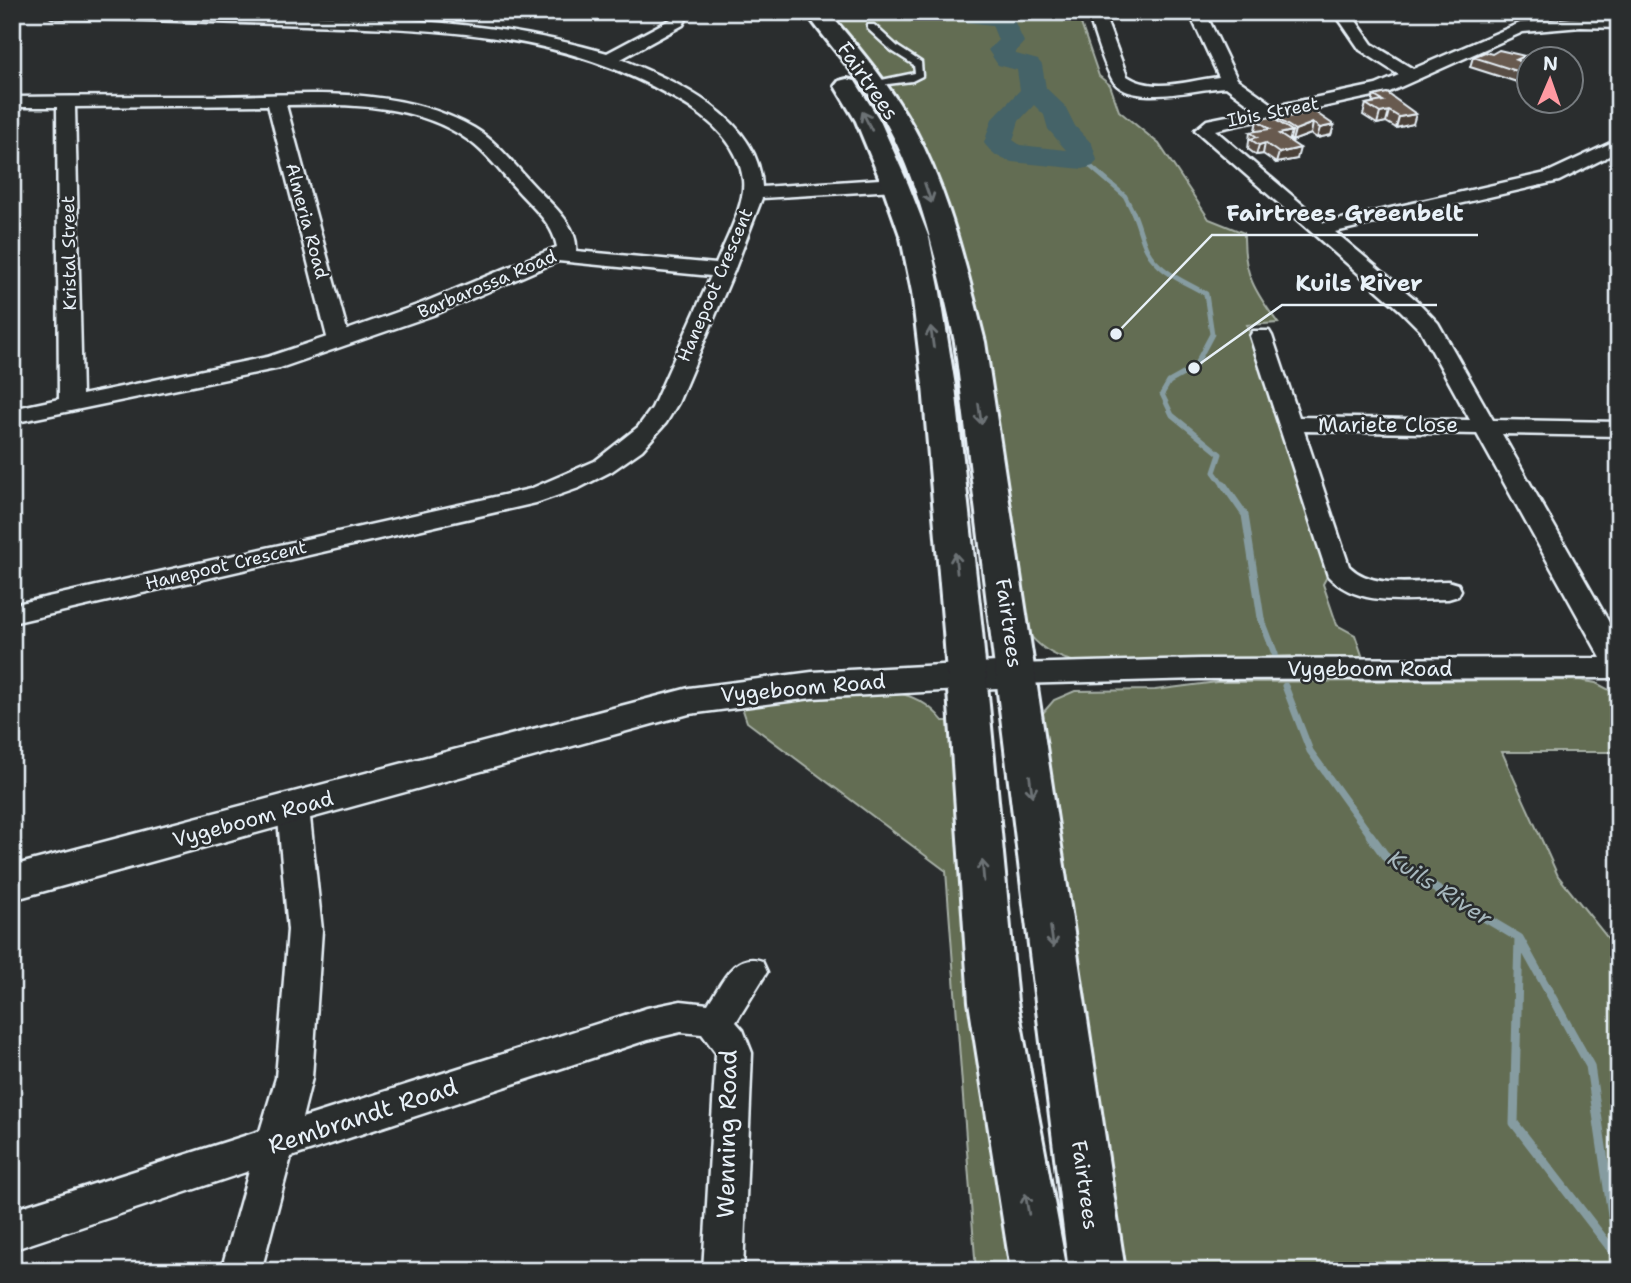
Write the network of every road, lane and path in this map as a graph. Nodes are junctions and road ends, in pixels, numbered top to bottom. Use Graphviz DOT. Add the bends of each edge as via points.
graph roads {
  1 [pos="52,12"];
  2 [pos="682,12"];
  3 [pos="790,12"];
  4 [pos="816,12"];
  5 [pos="1095,12"];
  6 [pos="1197,12"];
  7 [pos="1342,12"];
  8 [pos="217,14"];
  9 [pos="1619,23"];
  10 [pos="871,27"];
  11 [pos="610,58"];
  12 [pos="1413,76"];
  13 [pos="1230,82"];
  14 [pos="875,84"];
  15 [pos="66,101"];
  16 [pos="276,101"];
  17 [pos="12,102"];
  18 [pos="1272,112"];
  19 [pos="1619,144"];
  20 [pos="895,184"];
  21 [pos="754,193"];
  22 [pos="1319,230"];
  23 [pos="556,255"];
  24 [pos="724,271"];
  25 [pos="1261,336"];
  26 [pos="339,341"];
  27 [pos="71,404"];
  28 [pos="12,416"];
  29 [pos="1290,425"];
  30 [pos="1486,427"];
  31 [pos="1619,429"];
  32 [pos="1448,590"];
  33 [pos="12,614"];
  34 [pos="1619,667"];
  35 [pos="1016,674"];
  36 [pos="967,677"];
  37 [pos="293,808"];
  38 [pos="12,883"];
  39 [pos="750,972"];
  40 [pos="715,1023"];
  41 [pos="278,1144"];
  42 [pos="12,1230"];
  43 [pos="241,1271"];
  44 [pos="723,1271"];
  45 [pos="1039,1271"];
  46 [pos="1097,1271"];
  1 -- 8 [label="street, Hanepoot Crescent"];
  2 -- 11 [label="street" via="677,22"];
  20 -- 3 [label="main road, Fairtrees, one-way" via="850,90"];
  4 -- 14 [label="main road, Fairtrees"];
  5 -- 13 [label="street" via="1125,83 1146,89"];
  6 -- 13 [label="street"];
  7 -- 12 [label="street" via="1366,47"];
  8 -- 11 [label="street, Hanepoot Crescent" via="466,27 541,39"];
  9 -- 12 [label="street, Ibis Street" via="1520,28"];
  10 -- 14 [label="lane" via="921,69 912,78"];
  11 -- 21 [label="street, Hanepoot Crescent" via="662,82 709,112 741,148"];
  12 -- 18 [label="street, Ibis Street" via="1374,91"];
  13 -- 18 [label="street"];
  14 -- 35 [label="main road, Fairtrees, one-way" via="922,174 971,342"];
  15 -- 16 [label="street, Barbarossa Road"];
  15 -- 17 [label="street, Barbarossa Road"];
  15 -- 27 [label="street, Kristal Street"];
  16 -- 23 [label="street, Barbarossa Road" via="344,100 390,106 465,130 551,216 567,249"];
  16 -- 26 [label="street, Almeria Road"];
  18 -- 22 [label="street, Ibis Street" via="1213,124 1205,133"];
  19 -- 22 [label="street" via="1552,177"];
  20 -- 21 [label="street"];
  36 -- 20 [label="main road, Fairtrees, one-way" via="926,292 915,237"];
  21 -- 24 [label="street, Hanepoot Crescent"];
  22 -- 30 [label="street, Ibis Street" via="1430,328"];
  23 -- 24 [label="street"];
  23 -- 26 [label="street, Barbarossa Road"];
  24 -- 33 [label="street, Hanepoot Crescent" via="659,417 626,449 580,478 536,495"];
  25 -- 29 [label="street, Mariete Close"];
  26 -- 27 [label="street, Barbarossa Road" via="239,371"];
  27 -- 28 [label="street, Barbarossa Road"];
  29 -- 30 [label="street, Mariete Close"];
  29 -- 32 [label="street, Mariete Close" via="1337,570 1358,587 1377,591"];
  30 -- 31 [label="street"];
  30 -- 34 [label="street, Ibis Street"];
  34 -- 35 [label="street, Vygeboom Road"];
  35 -- 36 [label="street, Vygeboom Road"];
  35 -- 46 [label="main road, Fairtrees, one-way"];
  36 -- 37 [label="street, Vygeboom Road" via="829,682 712,697"];
  45 -- 36 [label="main road, Fairtrees, one-way" via="993,1002"];
  37 -- 38 [label="street, Vygeboom Road"];
  37 -- 41 [label="street" via="305,930 294,1078"];
  39 -- 40 [label="street, Wenning Road"];
  40 -- 41 [label="street, Rembrandt Road" via="690,1016 647,1024"];
  40 -- 44 [label="street, Wenning Road" via="734,1053"];
  41 -- 42 [label="street, Rembrandt Road"];
  41 -- 43 [label="street"];
}
